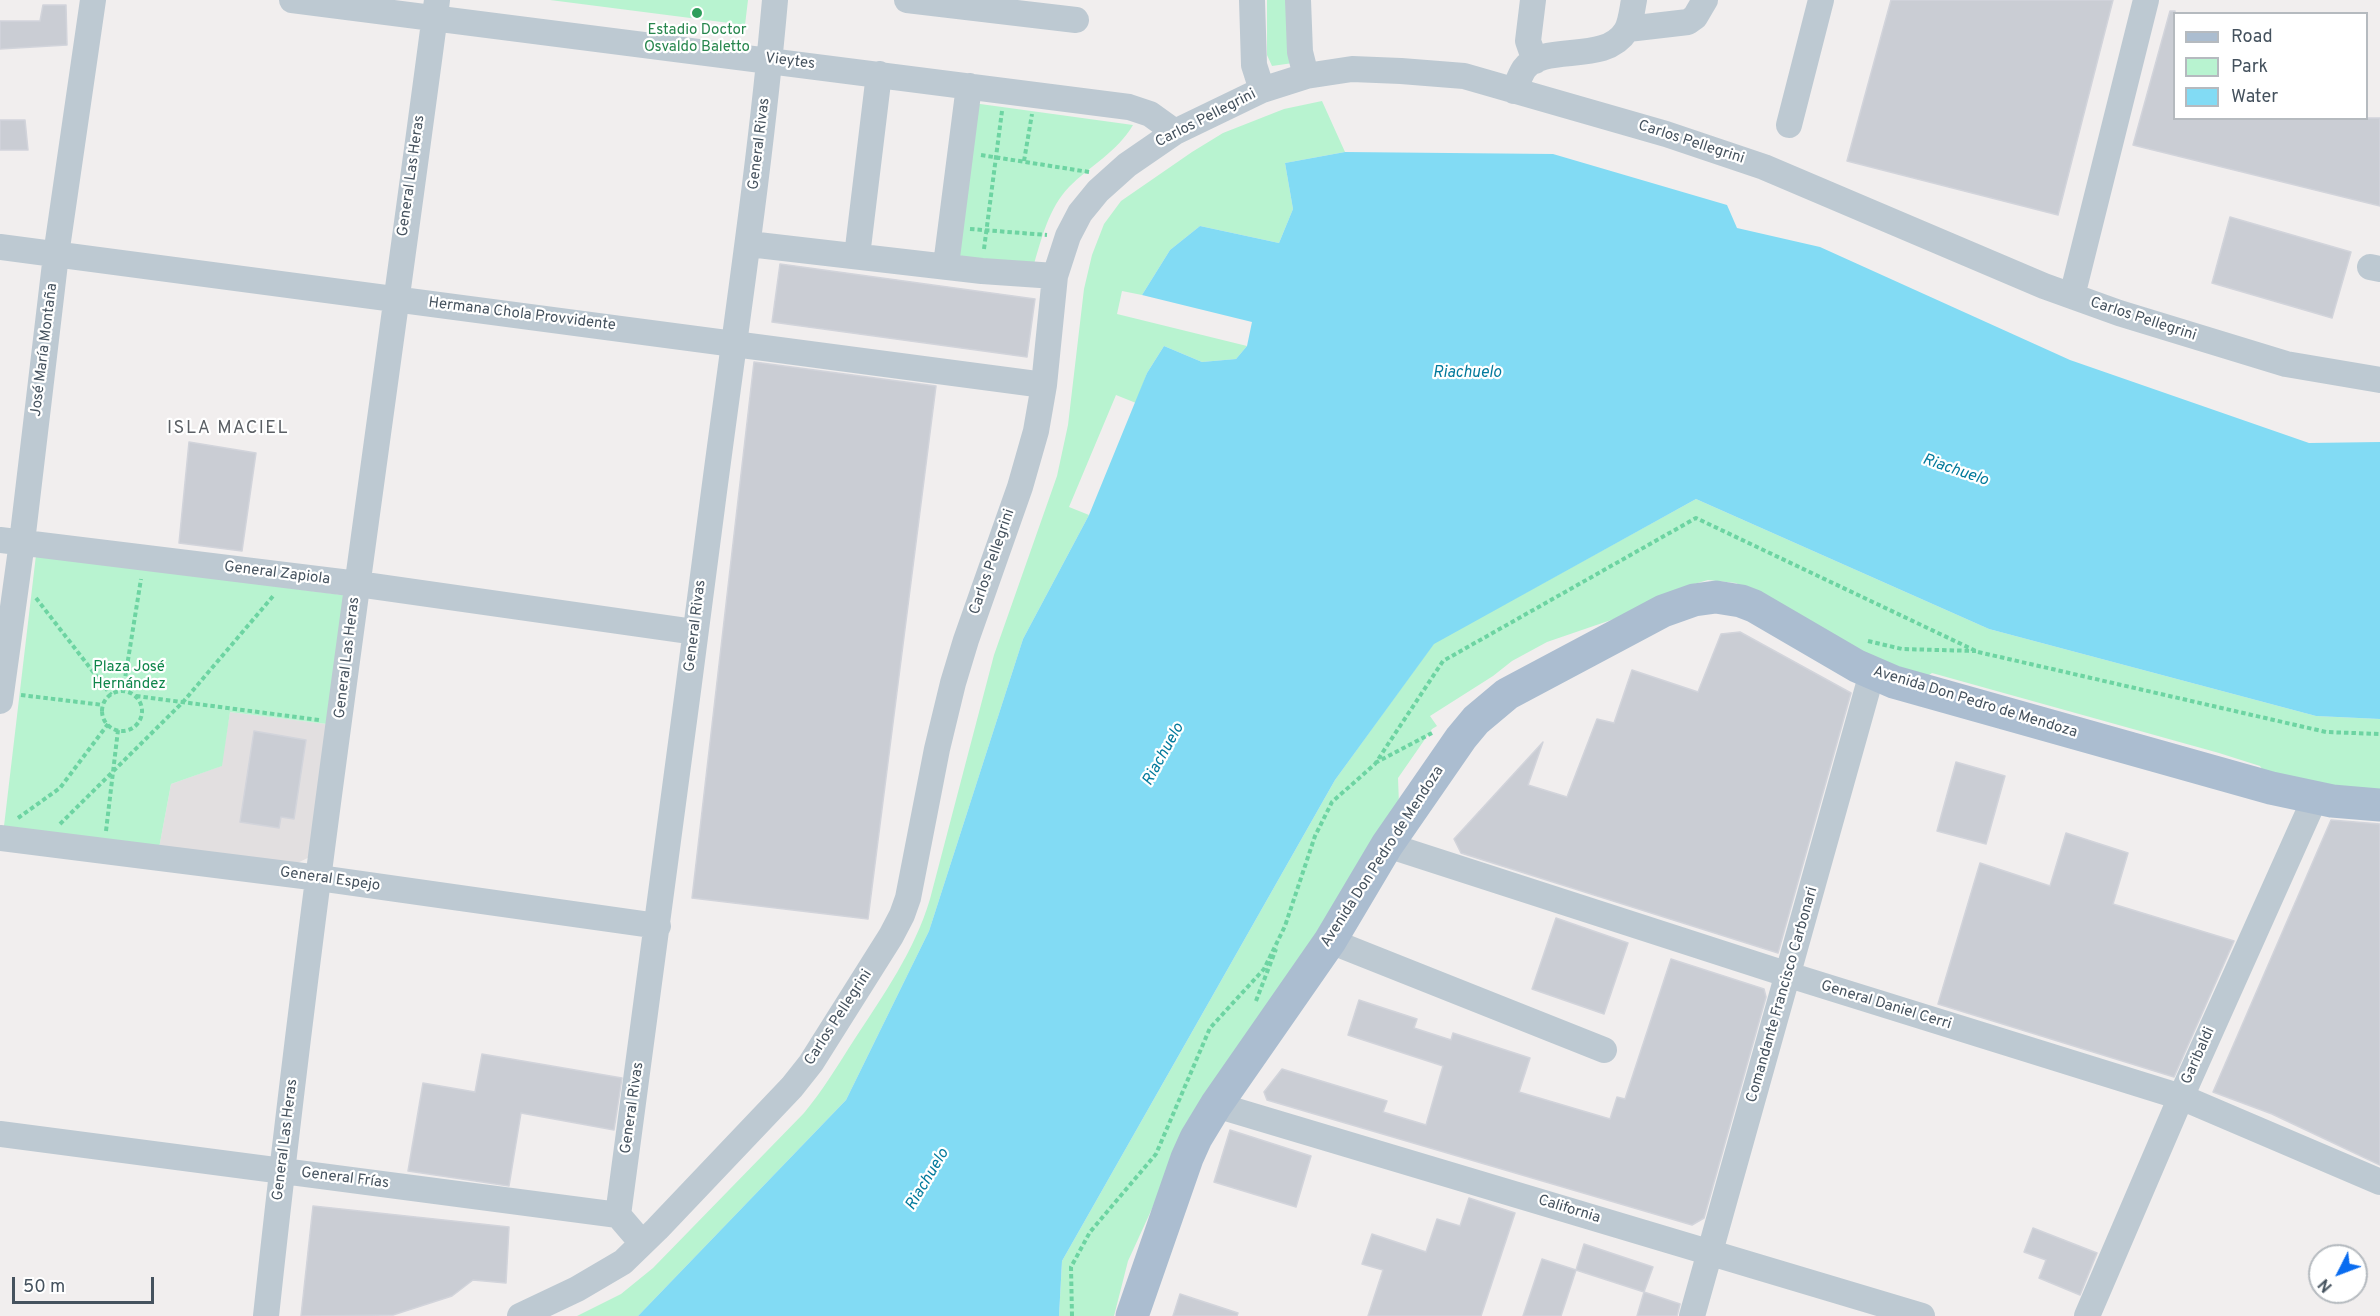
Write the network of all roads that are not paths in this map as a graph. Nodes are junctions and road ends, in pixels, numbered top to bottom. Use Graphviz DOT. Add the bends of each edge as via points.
graph roads {
  1 [pos="93,0"];
  2 [pos="292,0"];
  3 [pos="775,0"];
  4 [pos="907,0"];
  5 [pos="1252,0"];
  6 [pos="1298,0"];
  7 [pos="1533,0"];
  8 [pos="1634,0"];
  9 [pos="1705,0"];
  10 [pos="1821,0"];
  11 [pos="2146,0"];
  12 [pos="436,9"];
  13 [pos="1076,20"];
  14 [pos="1628,29"];
  15 [pos="770,60"];
  16 [pos="1535,61"];
  17 [pos="879,74"];
  18 [pos="1306,76"];
  19 [pos="969,86"];
  20 [pos="1262,90"];
  21 [pos="1514,90"];
  22 [pos="1789,125"];
  23 [pos="1175,132"];
  24 [pos="749,244"];
  25 [pos="0,247"];
  26 [pos="56,255"];
  27 [pos="857,256"];
  28 [pos="946,265"];
  29 [pos="1055,276"];
  30 [pos="2072,296"];
  31 [pos="396,298"];
  32 [pos="734,342"];
  33 [pos="2380,380"];
  34 [pos="1044,385"];
  35 [pos="11,541"];
  36 [pos="357,584"];
  37 [pos="695,632"];
  38 [pos="1872,673"];
  39 [pos="1,697"];
  40 [pos="2315,798"];
  41 [pos="2380,805"];
  42 [pos="6,831"];
  43 [pos="1387,845"];
  44 [pos="319,878"];
  45 [pos="658,926"];
  46 [pos="1330,941"];
  47 [pos="1789,975"];
  48 [pos="1604,1050"];
  49 [pos="2181,1097"];
  50 [pos="1216,1105"];
  51 [pos="0,1134"];
  52 [pos="281,1171"];
  53 [pos="2380,1182"];
  54 [pos="618,1215"];
  55 [pos="642,1243"];
  56 [pos="1710,1252"];
  57 [pos="266,1316"];
  58 [pos="520,1316"];
  59 [pos="1132,1316"];
  60 [pos="1692,1316"];
  61 [pos="1922,1316"];
  62 [pos="2087,1316"];
  1 -- 26 [label="street, José María Montaña"];
  2 -- 12 [label="street, Vieytes"];
  3 -- 15 [label="street, General Rivas"];
  4 -- 13 [label="street"];
  5 -- 20 [label="street" via="1254,65"];
  6 -- 18 [label="street" via="1300,52"];
  7 -- 16 [label="street" via="1528,41"];
  8 -- 14 [label="street"];
  9 -- 14 [label="street" via="1688,22"];
  10 -- 22 [label="street"];
  11 -- 30 [label="street"];
  12 -- 15 [label="street, Vieytes"];
  12 -- 31 [label="street, General Las Heras"];
  14 -- 16 [label="street" via="1614,44 1603,48"];
  15 -- 17 [label="street, Vieytes"];
  15 -- 24 [label="street, General Rivas"];
  16 -- 21 [label="street" via="1524,69"];
  17 -- 19 [label="street, Vieytes"];
  17 -- 27 [label="street"];
  18 -- 20 [label="street, Carlos Pellegrini"];
  18 -- 21 [label="street, Carlos Pellegrini" via="1379,69 1464,76"];
  19 -- 23 [label="street, Vieytes" via="1129,107 1150,114"];
  19 -- 28 [label="street"];
  20 -- 23 [label="street, Carlos Pellegrini"];
  21 -- 30 [label="street, Carlos Pellegrini" via="1764,167"];
  23 -- 29 [label="street, Carlos Pellegrini" via="1113,176 1080,213"];
  24 -- 27 [label="street"];
  24 -- 32 [label="street, General Rivas"];
  25 -- 26 [label="street, Hermana Chola Provvidente"];
  26 -- 31 [label="street, Hermana Chola Provvidente"];
  26 -- 35 [label="street, José María Montaña"];
  27 -- 28 [label="street"];
  28 -- 29 [label="street"];
  29 -- 34 [label="street, Carlos Pellegrini"];
  30 -- 33 [label="street, Carlos Pellegrini" via="2286,364"];
  31 -- 32 [label="street, Hermana Chola Provvidente"];
  31 -- 36 [label="street, General Las Heras"];
  32 -- 34 [label="street, Hermana Chola Provvidente"];
  32 -- 37 [label="street, General Rivas"];
  34 -- 55 [label="street, Carlos Pellegrini" via="1020,487 953,683 902,915 811,1063 792,1087"];
  35 -- 36 [label="street, General Zapiola"];
  35 -- 39 [label="street, José María Montaña" via="18,574"];
  36 -- 37 [label="street, General Zapiola"];
  36 -- 44 [label="street, General Las Heras"];
  37 -- 45 [label="street, General Rivas"];
  38 -- 40 [label="main road, Avenida Don Pedro de Mendoza"];
  38 -- 43 [label="main road, Avenida Don Pedro de Mendoza" via="1741,601 1706,598 1664,611 1507,694 1486,711 1461,738"];
  38 -- 47 [label="street, Comandante Francisco Carbonari"];
  40 -- 41 [label="main road, Avenida Don Pedro de Mendoza"];
  40 -- 49 [label="street, Garibaldi"];
  42 -- 44 [label="street, General Espejo" via="40,843"];
  43 -- 46 [label="main road, Avenida Don Pedro de Mendoza"];
  43 -- 47 [label="street, General Daniel Cerri"];
  44 -- 45 [label="street, General Espejo"];
  44 -- 52 [label="street, General Las Heras"];
  45 -- 54 [label="street, General Rivas"];
  46 -- 48 [label="street"];
  46 -- 50 [label="main road, Avenida Don Pedro de Mendoza"];
  47 -- 49 [label="street, General Daniel Cerri"];
  47 -- 56 [label="street, Comandante Francisco Carbonari"];
  49 -- 53 [label="street, General Daniel Cerri"];
  49 -- 62 [label="street, Garibaldi"];
  50 -- 56 [label="street, California"];
  50 -- 59 [label="main road, Avenida Don Pedro de Mendoza" via="1187,1158"];
  51 -- 52 [label="street, General Frías"];
  52 -- 54 [label="street, General Frías"];
  52 -- 57 [label="street, General Las Heras"];
  54 -- 55 [label="street"];
  55 -- 58 [label="street, Carlos Pellegrini" via="604,1275"];
  56 -- 60 [label="street, Comandante Francisco Carbonari"];
  56 -- 61 [label="street, California"];
}
